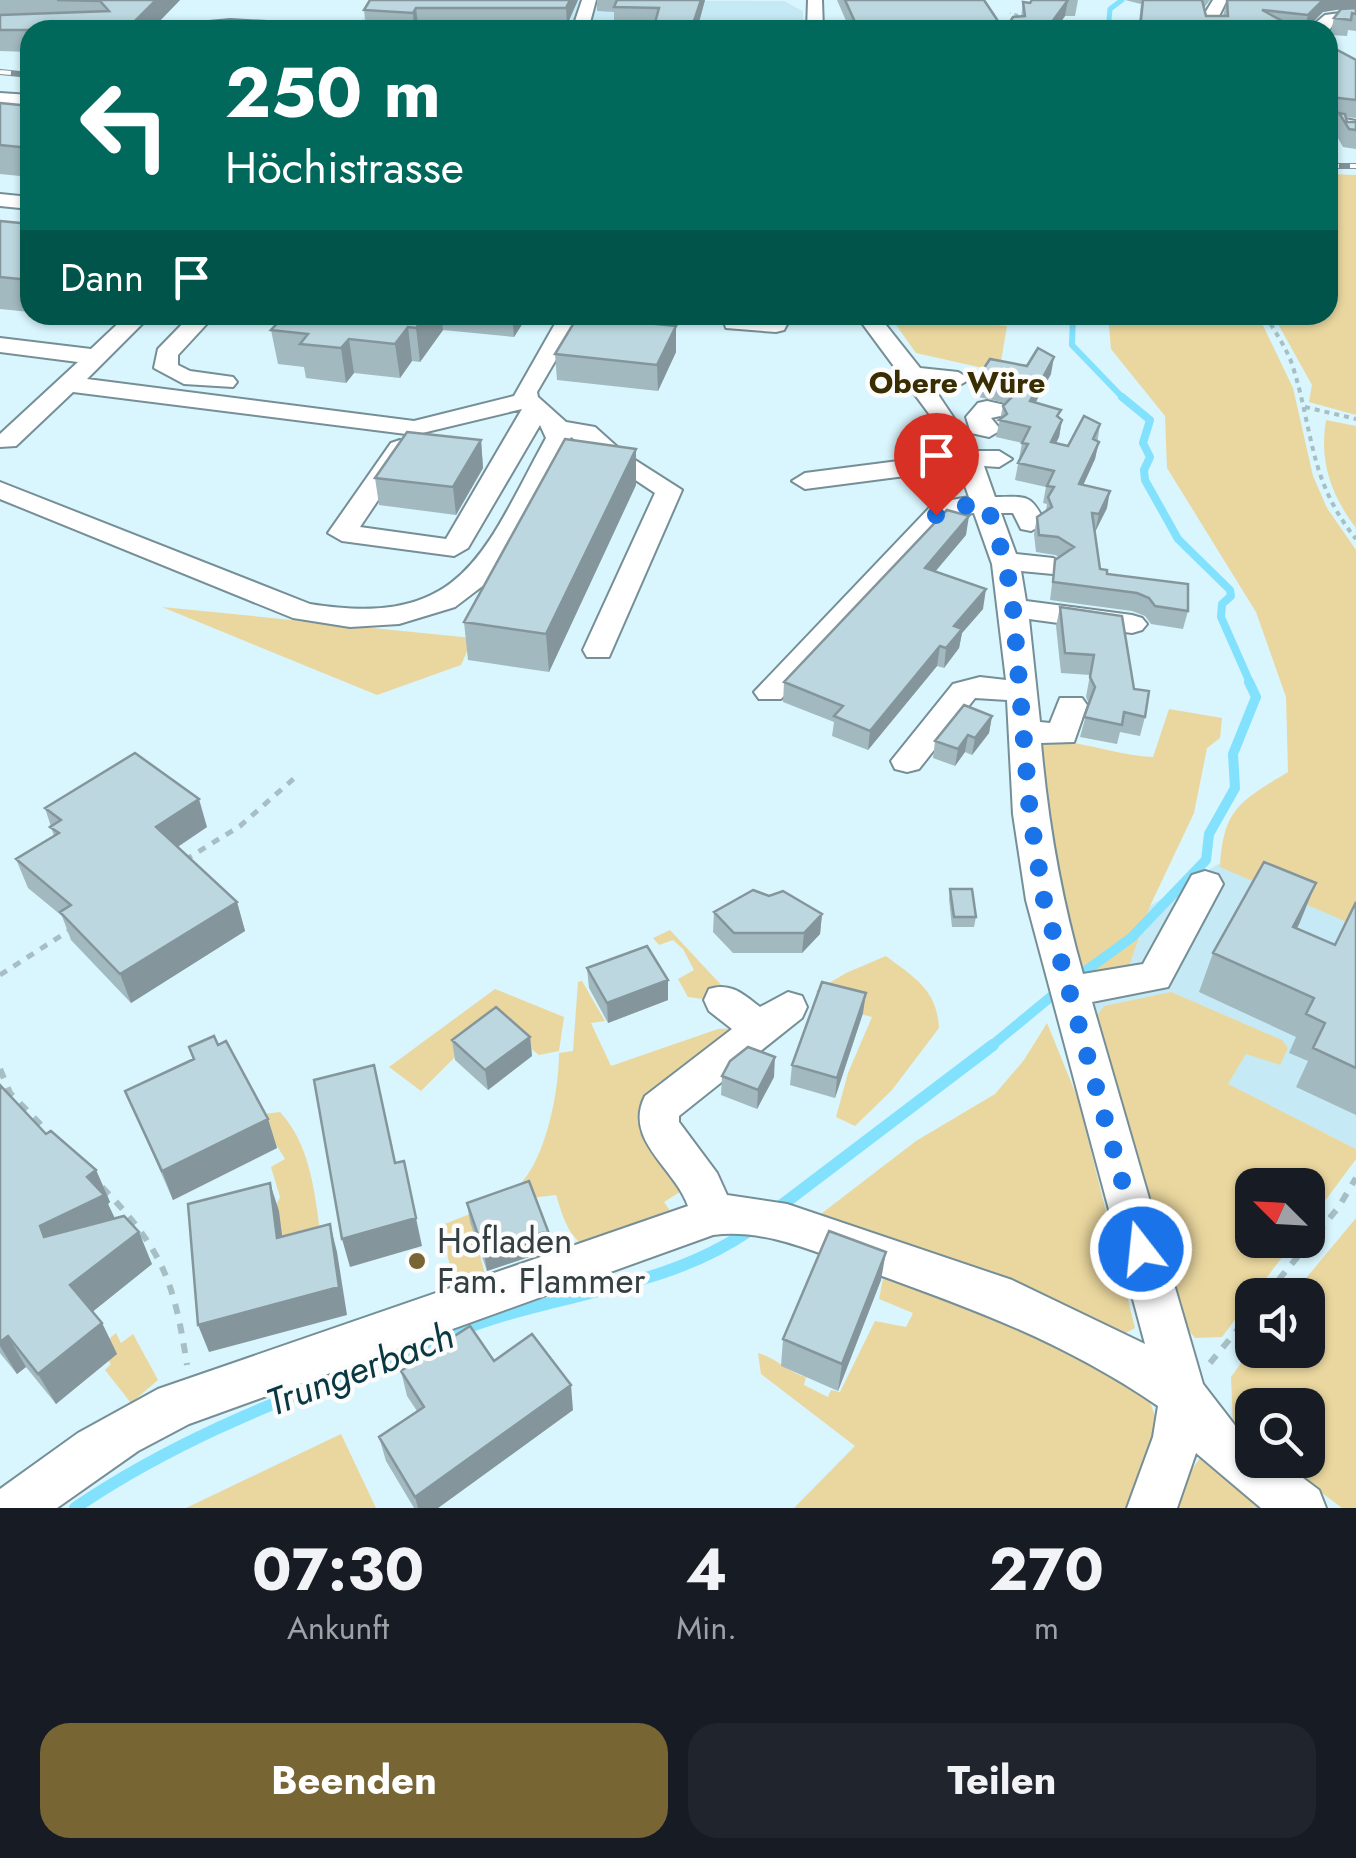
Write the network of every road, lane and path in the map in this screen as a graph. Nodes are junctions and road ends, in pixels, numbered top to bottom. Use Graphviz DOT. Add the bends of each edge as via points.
graph roads {
  1 [pos="1010,14"];
  2 [pos="1356,16"];
  3 [pos="1013,20"];
  4 [pos="1328,20"];
  5 [pos="129,325"];
  6 [pos="194,325"];
  7 [pos="565,325"];
  8 [pos="874,325"];
  9 [pos="1271,325"];
  10 [pos="0,345"];
  11 [pos="95,357"];
  12 [pos="913,375"];
  13 [pos="968,381"];
  14 [pos="68,384"];
  15 [pos="532,404"];
  16 [pos="1304,407"];
  17 [pos="476,413"];
  18 [pos="941,413"];
  19 [pos="987,419"];
  20 [pos="1356,419"];
  21 [pos="414,428"];
  22 [pos="558,428"];
  23 [pos="7,441"];
  24 [pos="805,481"];
  25 [pos="1012,481"];
  26 [pos="0,490"];
  27 [pos="987,505"];
  28 [pos="1356,540"];
  29 [pos="1005,561"];
  30 [pos="1052,566"];
  31 [pos="1013,608"];
  32 [pos="1132,624"];
  33 [pos="598,650"];
  34 [pos="770,692"];
  35 [pos="1021,692"];
  36 [pos="1071,705"];
  37 [pos="1022,730"];
  38 [pos="907,762"];
  39 [pos="299,774"];
  40 [pos="174,866"];
  41 [pos="1205,884"];
  42 [pos="78,925"];
  43 [pos="0,975"];
  44 [pos="1068,991"];
  45 [pos="724,1000"];
  46 [pos="0,1069"];
  47 [pos="60,1145"];
  48 [pos="1356,1178"];
  49 [pos="99,1184"];
  50 [pos="725,1214"];
  51 [pos="1280,1278"];
  52 [pos="1235,1333"];
  53 [pos="1183,1396"];
  54 [pos="192,1397"];
  55 [pos="16,1508"];
  56 [pos="1152,1508"];
  57 [pos="1301,1508"];
  1 -- 3 [label="path" via="1021,16"];
  2 -- 4 [label="street"];
  5 -- 11 [label="street"];
  6 -- 17 [label="street" via="166,354 166,368 184,377"];
  7 -- 15 [label="street" via="529,382"];
  8 -- 12 [label="street"];
  9 -- 16 [label="path"];
  10 -- 11 [label="street"];
  11 -- 14 [label="street"];
  12 -- 13 [label="street"];
  12 -- 18 [label="street"];
  14 -- 21 [label="street"];
  14 -- 23 [label="street"];
  15 -- 17 [label="street"];
  15 -- 21 [label="street" via="454,548 342,533"];
  15 -- 22 [label="street"];
  16 -- 20 [label="path"];
  16 -- 28 [label="path" via="1317,473"];
  17 -- 21 [label="street"];
  18 -- 19 [label="street"];
  18 -- 25 [label="street"];
  22 -- 26 [label="street" via="559,438 482,572 430,606 371,620 339,619 266,599"];
  22 -- 33 [label="street" via="586,432 669,490"];
  24 -- 25 [label="street"];
  25 -- 27 [label="street"];
  25 -- 27 [label="street"];
  27 -- 29 [label="street"];
  27 -- 34 [label="street" via="951,506 936,515"];
  29 -- 30 [label="street"];
  29 -- 31 [label="street"];
  31 -- 32 [label="street"];
  31 -- 35 [label="street"];
  35 -- 37 [label="street"];
  35 -- 38 [label="street" via="964,691"];
  36 -- 37 [label="street" via="1063,735"];
  37 -- 44 [label="street" via="1044,900"];
  39 -- 40 [label="path" via="240,826"];
  41 -- 44 [label="street" via="1155,977"];
  42 -- 43 [label="path"];
  44 -- 53 [label="street"];
  45 -- 50 [label="street" via="773,1017 657,1114 664,1136"];
  46 -- 47 [label="path" via="10,1093"];
  48 -- 51 [label="path"];
  49 -- 54 [label="path" via="156,1244 169,1272"];
  50 -- 53 [label="street" via="787,1223 1012,1301 1118,1353"];
  50 -- 54 [label="street"];
  52 -- 53 [label="path"];
  53 -- 56 [label="street"];
  53 -- 57 [label="street" via="1220,1445"];
  54 -- 55 [label="street" via="135,1424"];
}
